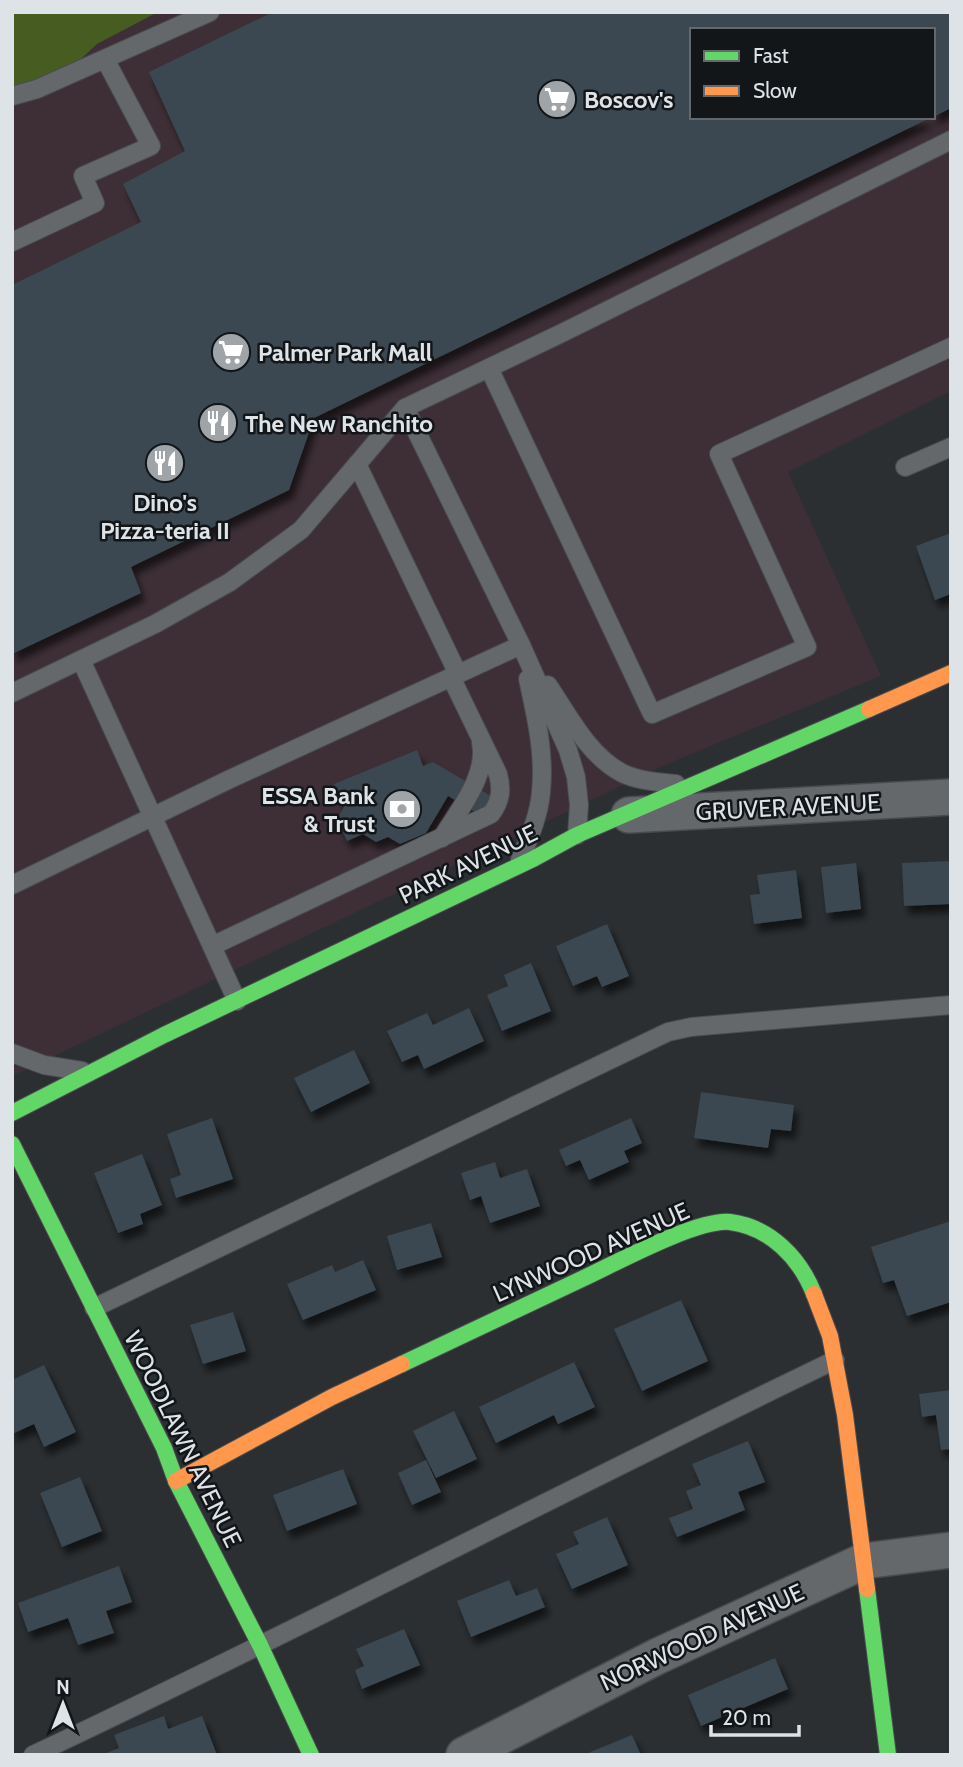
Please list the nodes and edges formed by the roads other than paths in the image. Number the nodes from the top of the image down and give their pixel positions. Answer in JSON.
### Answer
{"nodes":[{"id":1,"x":210,"y":12,"type":"edge"},
{"id":2,"x":105,"y":59,"type":"junction"},
{"id":3,"x":12,"y":96,"type":"edge"},
{"id":4,"x":951,"y":140,"type":"edge"},
{"id":5,"x":12,"y":242,"type":"edge"},
{"id":6,"x":951,"y":346,"type":"edge"},
{"id":7,"x":489,"y":368,"type":"junction"},
{"id":8,"x":405,"y":408,"type":"junction"},
{"id":9,"x":951,"y":447,"type":"edge"},
{"id":10,"x":357,"y":464,"type":"junction"},
{"id":11,"x":905,"y":467,"type":"dead end"},
{"id":12,"x":521,"y":645,"type":"junction"},
{"id":13,"x":81,"y":660,"type":"junction"},
{"id":14,"x":951,"y":673,"type":"edge"},
{"id":15,"x":455,"y":676,"type":"junction"},
{"id":16,"x":12,"y":693,"type":"edge"},
{"id":17,"x":478,"y":734,"type":"junction"},
{"id":18,"x":690,"y":785,"type":"junction"},
{"id":19,"x":951,"y":797,"type":"edge"},
{"id":20,"x":624,"y":815,"type":"junction"},
{"id":21,"x":153,"y":817,"type":"junction"},
{"id":22,"x":577,"y":835,"type":"junction"},
{"id":23,"x":442,"y":838,"type":"junction"},
{"id":24,"x":517,"y":866,"type":"junction"},
{"id":25,"x":12,"y":885,"type":"edge"},
{"id":26,"x":212,"y":946,"type":"junction"},
{"id":27,"x":237,"y":1000,"type":"junction"},
{"id":28,"x":951,"y":1005,"type":"edge"},
{"id":29,"x":12,"y":1054,"type":"edge"},
{"id":30,"x":93,"y":1072,"type":"junction"},
{"id":31,"x":12,"y":1113,"type":"edge"},
{"id":32,"x":12,"y":1144,"type":"edge"},
{"id":33,"x":94,"y":1308,"type":"junction"},
{"id":34,"x":835,"y":1360,"type":"junction"},
{"id":35,"x":176,"y":1481,"type":"junction"},
{"id":36,"x":951,"y":1550,"type":"edge"},
{"id":37,"x":864,"y":1562,"type":"junction"},
{"id":38,"x":260,"y":1645,"type":"junction"},
{"id":39,"x":33,"y":1755,"type":"edge"},
{"id":40,"x":312,"y":1755,"type":"edge"},
{"id":41,"x":464,"y":1755,"type":"edge"},
{"id":42,"x":888,"y":1755,"type":"edge"}],
"edges":[{"from":1,"to":2,"type":"lane"},
{"from":2,"to":3,"type":"lane"},
{"from":2,"to":5,"type":"lane"},
{"from":4,"to":7,"type":"lane"},
{"from":6,"to":7,"type":"lane"},
{"from":7,"to":8,"type":"lane"},
{"from":8,"to":10,"type":"lane"},
{"from":8,"to":12,"type":"lane"},
{"from":9,"to":11,"type":"lane"},
{"from":10,"to":13,"type":"lane"},
{"from":10,"to":15,"type":"lane"},
{"from":12,"to":15,"type":"lane"},
{"from":12,"to":18,"type":"lane"},
{"from":12,"to":22,"type":"lane"},
{"from":12,"to":24,"type":"lane"},
{"from":13,"to":16,"type":"lane"},
{"from":13,"to":21,"type":"lane"},
{"from":14,"to":18,"type":"street","name":"PARK AVENUE"},
{"from":15,"to":17,"type":"lane"},
{"from":15,"to":21,"type":"lane"},
{"from":17,"to":23,"type":"lane"},
{"from":17,"to":23,"type":"lane"},
{"from":18,"to":20,"type":"street","name":"PARK AVENUE"},
{"from":19,"to":20,"type":"street","name":"GRUVER AVENUE"},
{"from":20,"to":22,"type":"street","name":"PARK AVENUE"},
{"from":21,"to":25,"type":"lane"},
{"from":21,"to":26,"type":"lane"},
{"from":22,"to":24,"type":"street","name":"PARK AVENUE"},
{"from":23,"to":26,"type":"lane"},
{"from":24,"to":27,"type":"street","name":"PARK AVENUE"},
{"from":26,"to":27,"type":"lane"},
{"from":27,"to":30,"type":"street","name":"PARK AVENUE"},
{"from":28,"to":33,"type":"lane"},
{"from":29,"to":30,"type":"lane"},
{"from":30,"to":31,"type":"street","name":"PARK AVENUE"},
{"from":32,"to":33,"type":"street","name":"WOODLAWN AVENUE"},
{"from":33,"to":35,"type":"street","name":"WOODLAWN AVENUE"},
{"from":34,"to":35,"type":"street","name":"LYNWOOD AVENUE"},
{"from":34,"to":37,"type":"street","name":"LYNWOOD AVENUE"},
{"from":34,"to":38,"type":"lane"},
{"from":35,"to":38,"type":"street","name":"WOODLAWN AVENUE"},
{"from":36,"to":37,"type":"street","name":"NORWOOD AVENUE"},
{"from":37,"to":41,"type":"street","name":"NORWOOD AVENUE"},
{"from":37,"to":42,"type":"street","name":"LYNWOOD AVENUE"},
{"from":38,"to":39,"type":"lane"},
{"from":38,"to":40,"type":"street","name":"WOODLAWN AVENUE"}]}
